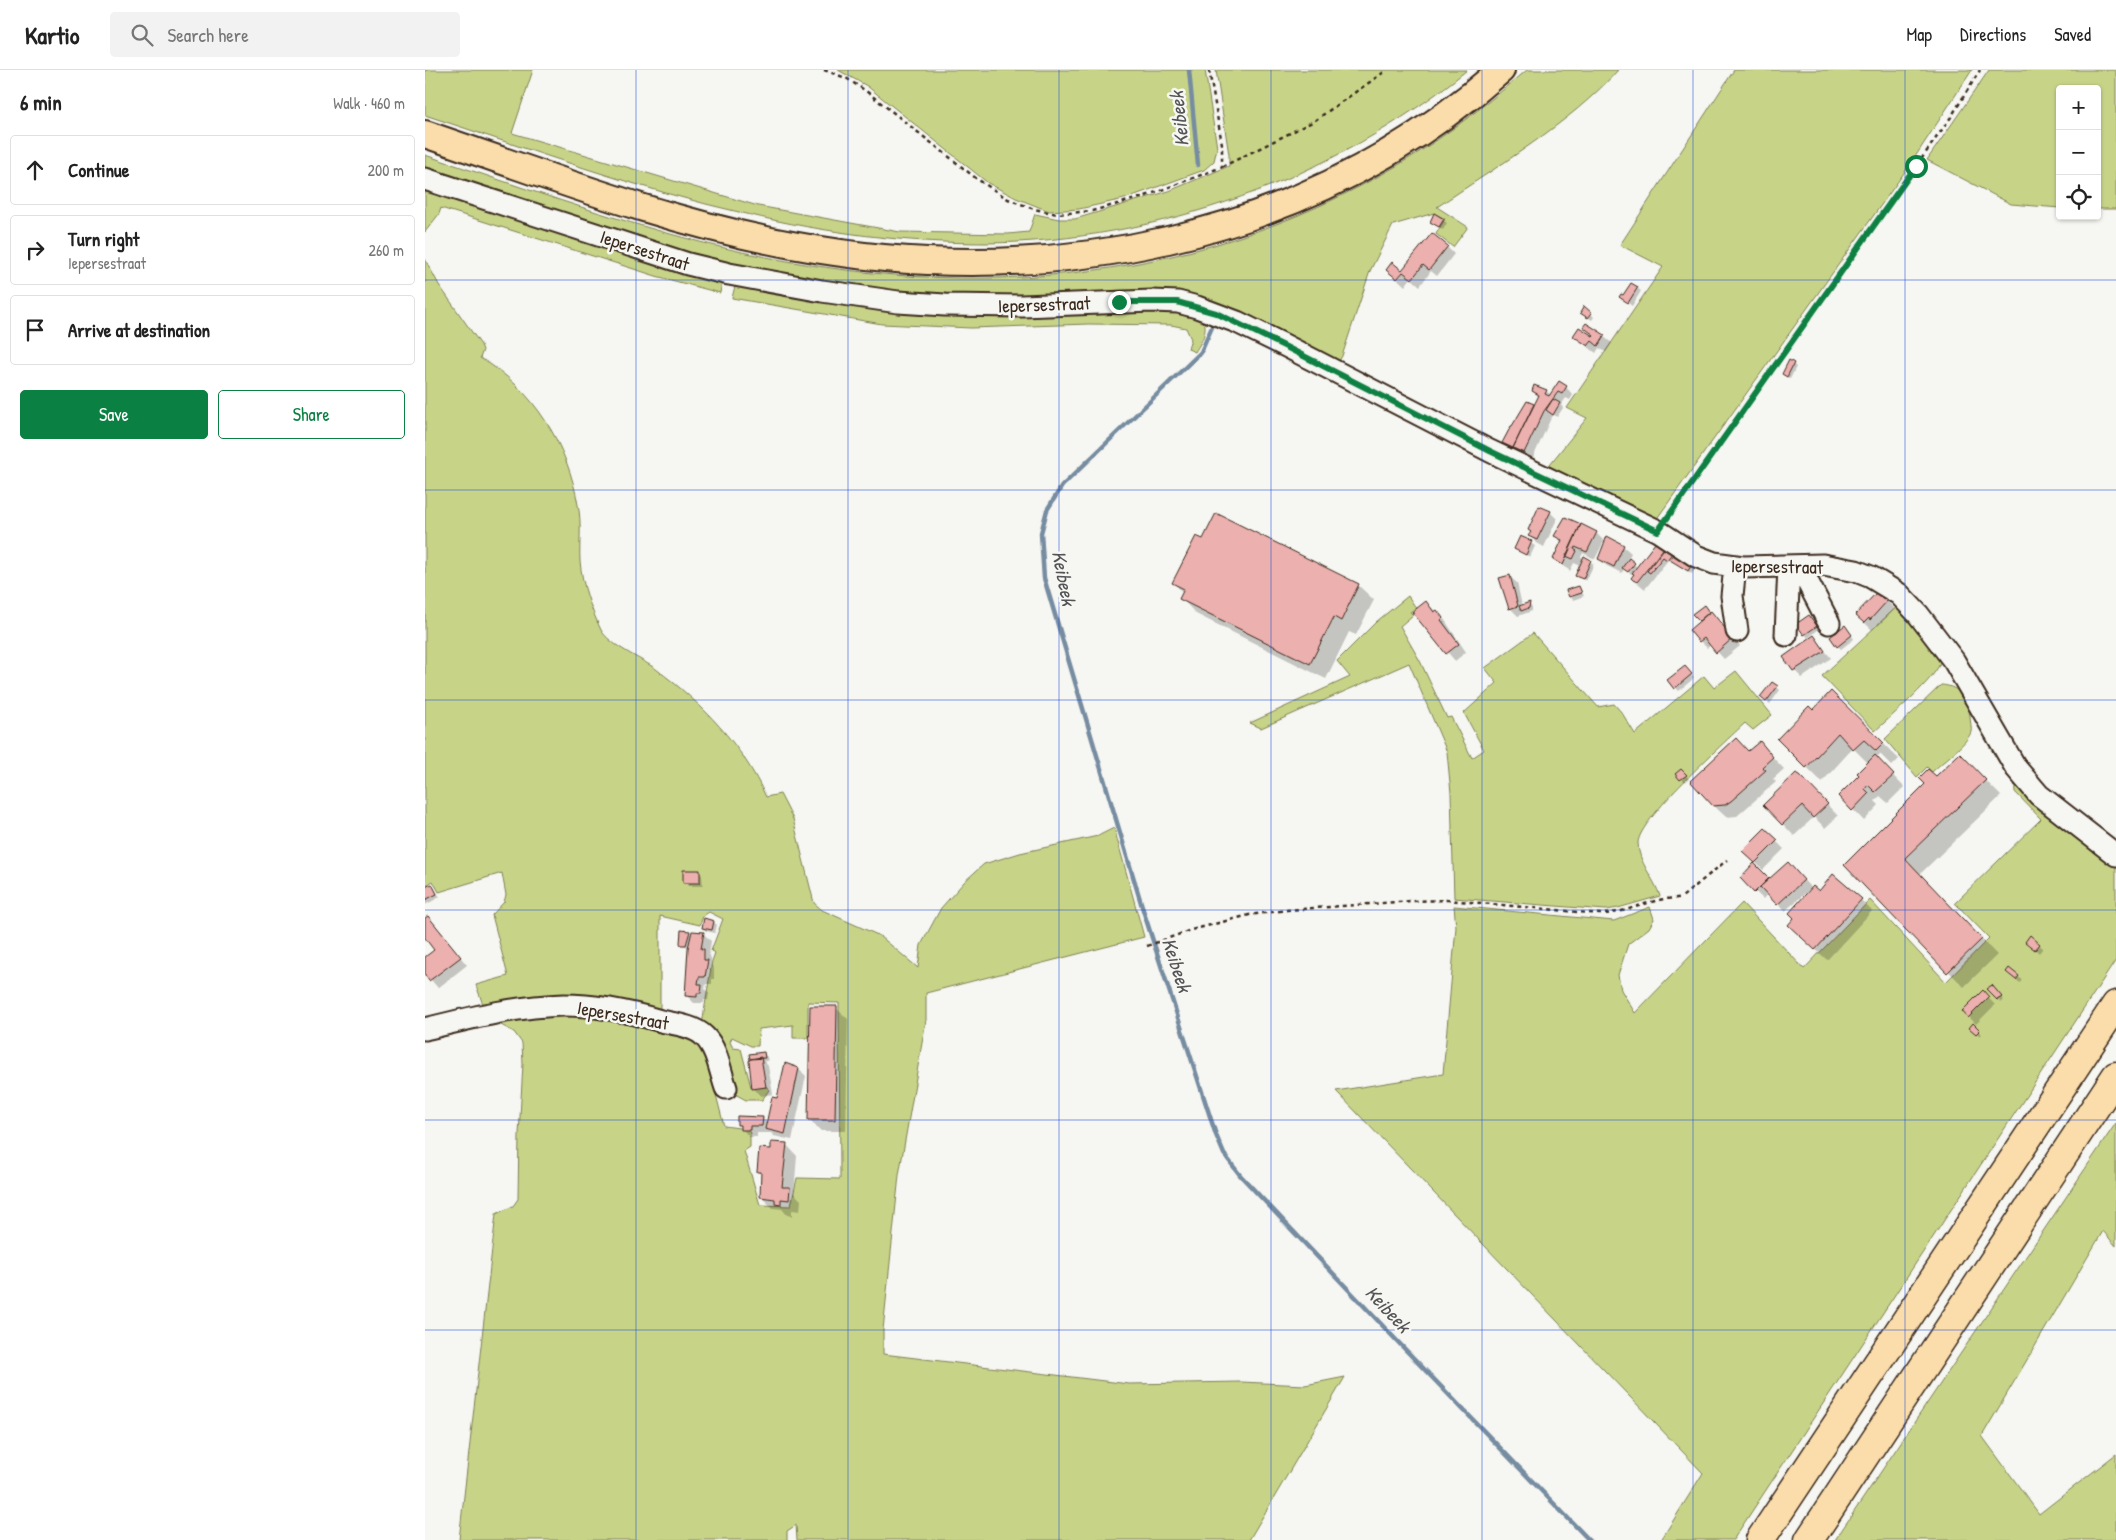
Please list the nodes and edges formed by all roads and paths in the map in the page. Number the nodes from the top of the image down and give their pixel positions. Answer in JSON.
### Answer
{"nodes":[{"id":1,"x":824,"y":70,"type":"edge"},
{"id":2,"x":1209,"y":70,"type":"edge"},
{"id":3,"x":1387,"y":70,"type":"edge"},
{"id":4,"x":1501,"y":70,"type":"edge"},
{"id":5,"x":1980,"y":70,"type":"edge"},
{"id":6,"x":425,"y":134,"type":"edge"},
{"id":7,"x":1222,"y":167,"type":"junction"},
{"id":8,"x":425,"y":179,"type":"edge"},
{"id":9,"x":1658,"y":531,"type":"junction"},
{"id":10,"x":1735,"y":566,"type":"junction"},
{"id":11,"x":1796,"y":566,"type":"junction"},
{"id":12,"x":1829,"y":623,"type":"dead end"},
{"id":13,"x":1737,"y":631,"type":"dead end"},
{"id":14,"x":1786,"y":635,"type":"dead end"},
{"id":15,"x":2116,"y":854,"type":"edge"},
{"id":16,"x":1727,"y":860,"type":"dead end"},
{"id":17,"x":1147,"y":946,"type":"dead end"},
{"id":18,"x":2116,"y":1005,"type":"edge"},
{"id":19,"x":425,"y":1029,"type":"edge"},
{"id":20,"x":2116,"y":1076,"type":"edge"},
{"id":21,"x":726,"y":1088,"type":"dead end"},
{"id":22,"x":1760,"y":1540,"type":"edge"},
{"id":23,"x":1809,"y":1540,"type":"edge"}],
"edges":[{"from":1,"to":7,"type":"path"},
{"from":2,"to":7,"type":"path"},
{"from":3,"to":7,"type":"path"},
{"from":4,"to":6,"type":"main road"},
{"from":5,"to":9,"type":"path"},
{"from":8,"to":9,"type":"street","name":"Iepersestraat"},
{"from":9,"to":10,"type":"street","name":"Iepersestraat"},
{"from":10,"to":11,"type":"street","name":"Iepersestraat"},
{"from":10,"to":13,"type":"street"},
{"from":11,"to":12,"type":"street"},
{"from":11,"to":14,"type":"street"},
{"from":11,"to":15,"type":"street","name":"Iepersestraat"},
{"from":16,"to":17,"type":"path"},
{"from":18,"to":22,"type":"highway"},
{"from":19,"to":21,"type":"street","name":"Iepersestraat"},
{"from":20,"to":23,"type":"highway"}]}
